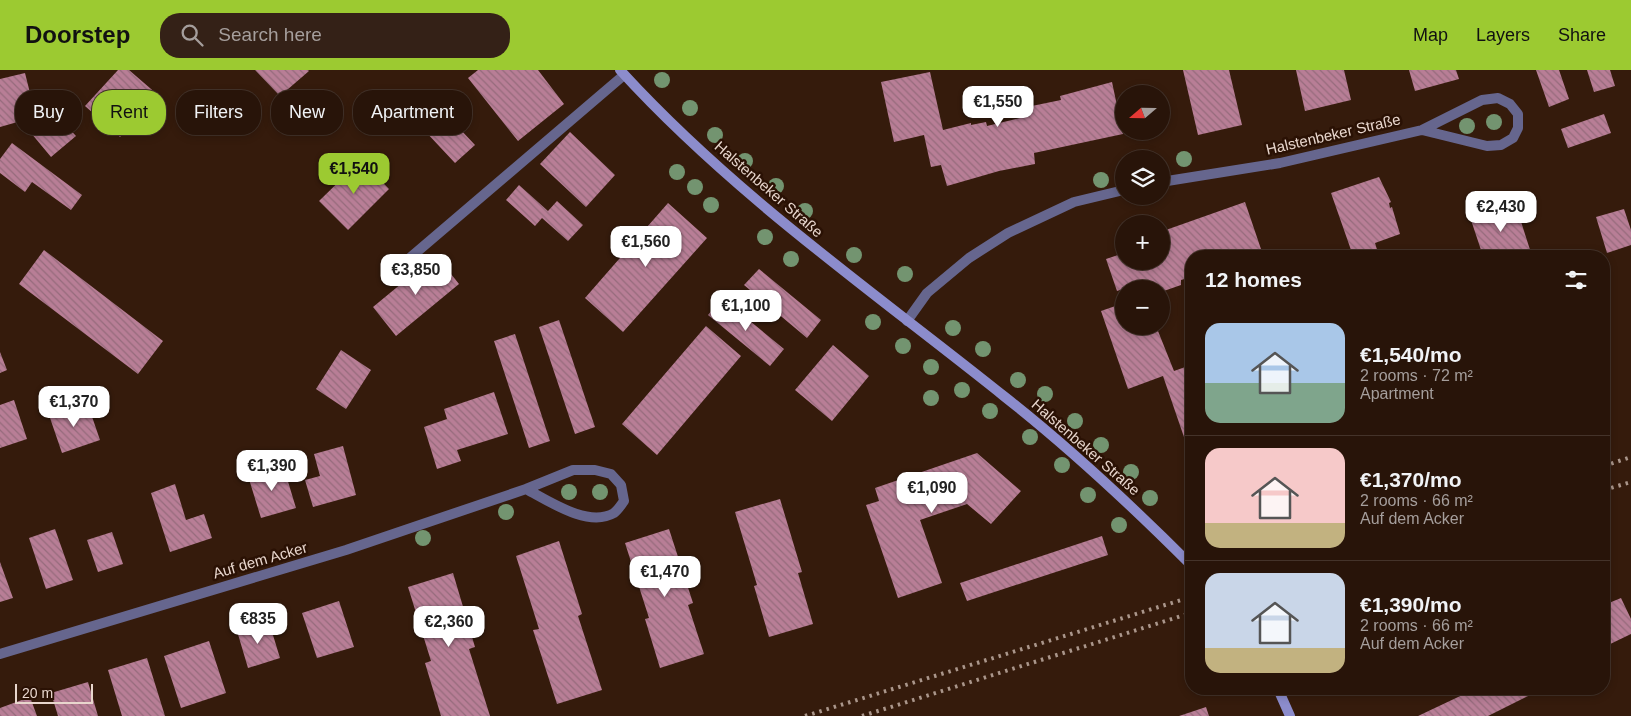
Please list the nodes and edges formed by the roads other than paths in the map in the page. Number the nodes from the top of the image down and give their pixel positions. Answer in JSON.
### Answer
{"nodes":[{"id":1,"x":622,"y":72,"type":"edge"},
{"id":2,"x":1422,"y":130,"type":"junction"},
{"id":3,"x":1170,"y":181,"type":"edge"},
{"id":4,"x":1115,"y":192,"type":"edge"},
{"id":5,"x":398,"y":268,"type":"dead end"},
{"id":6,"x":907,"y":321,"type":"junction"},
{"id":7,"x":526,"y":489,"type":"junction"},
{"id":8,"x":1185,"y":559,"type":"edge"},
{"id":9,"x":0,"y":654,"type":"edge"},
{"id":10,"x":1281,"y":695,"type":"edge"},
{"id":11,"x":1290,"y":716,"type":"edge"}],
"edges":[{"from":1,"to":5,"type":"street"},
{"from":1,"to":6,"type":"street","name":"Halstenbeker Straße"},
{"from":2,"to":2,"type":"street","name":"Halstenbeker Straße"},
{"from":2,"to":3,"type":"street","name":"Halstenbeker Straße"},
{"from":4,"to":6,"type":"street"},
{"from":6,"to":8,"type":"street","name":"Halstenbeker Straße"},
{"from":7,"to":7,"type":"street","name":"Auf dem Acker"},
{"from":7,"to":9,"type":"street","name":"Auf dem Acker"},
{"from":10,"to":11,"type":"street"}]}
